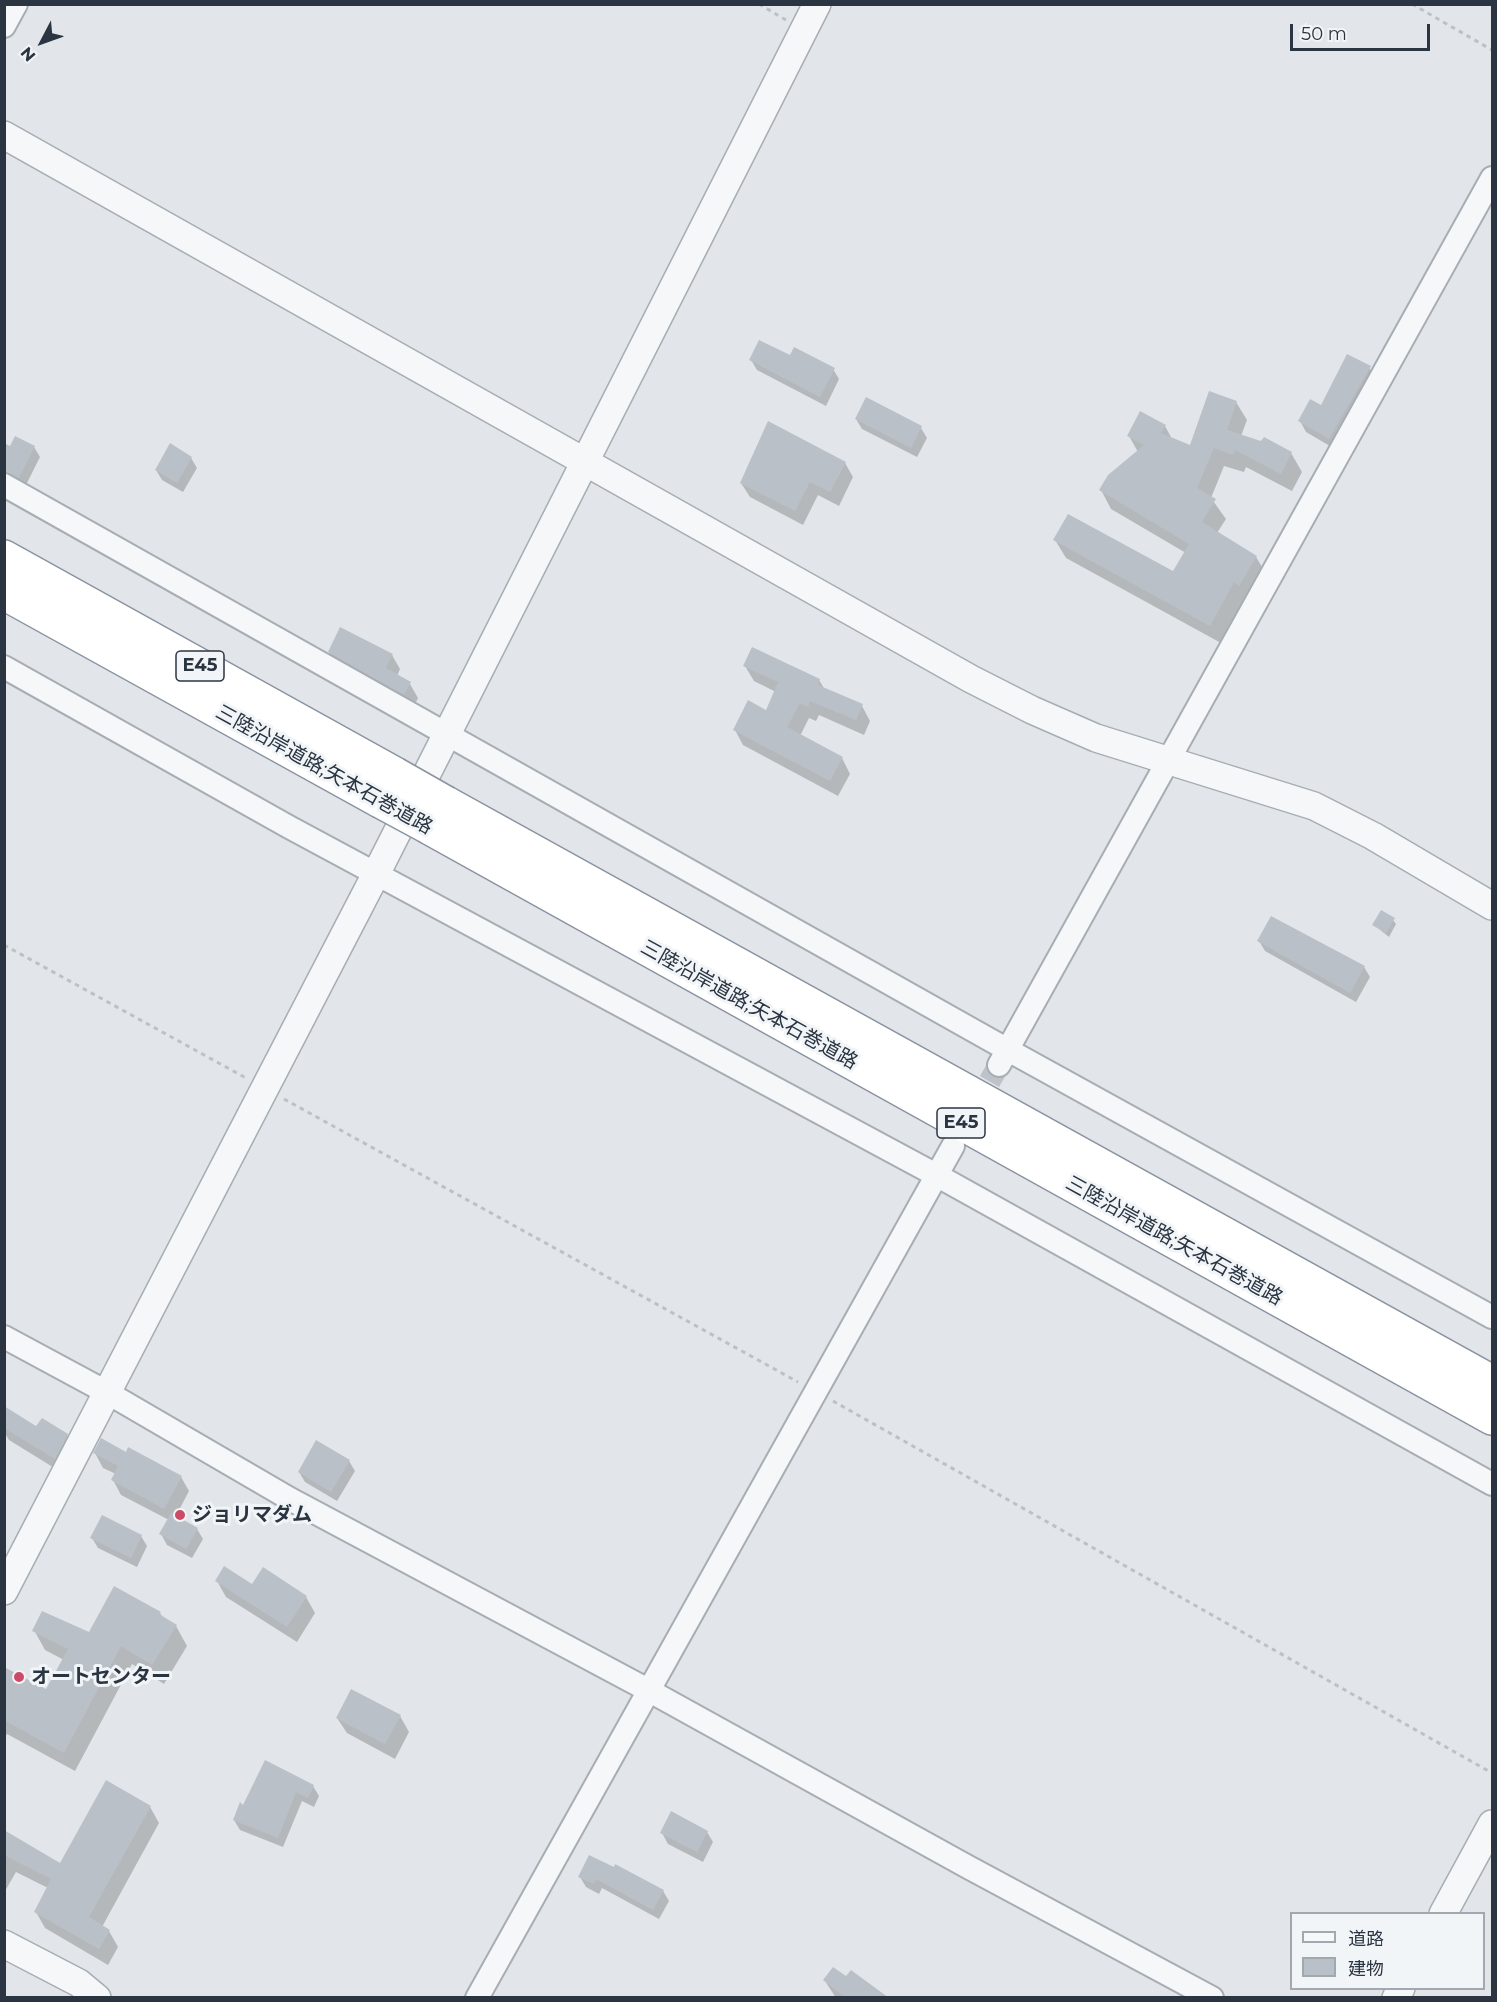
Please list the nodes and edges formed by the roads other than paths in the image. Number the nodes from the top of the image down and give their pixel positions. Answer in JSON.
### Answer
{"nodes":[{"id":1,"x":16,"y":4,"type":"edge"},
{"id":2,"x":817,"y":4,"type":"edge"},
{"id":3,"x":4,"y":26,"type":"edge"},
{"id":4,"x":4,"y":135,"type":"edge"},
{"id":5,"x":1492,"y":178,"type":"edge"},
{"id":6,"x":586,"y":461,"type":"junction"},
{"id":7,"x":4,"y":485,"type":"edge"},
{"id":8,"x":4,"y":557,"type":"edge"},
{"id":9,"x":4,"y":593,"type":"edge"},
{"id":10,"x":4,"y":667,"type":"edge"},
{"id":11,"x":447,"y":735,"type":"junction"},
{"id":12,"x":1169,"y":760,"type":"junction"},
{"id":13,"x":388,"y":788,"type":"junction"},
{"id":14,"x":438,"y":816,"type":"junction"},
{"id":15,"x":377,"y":873,"type":"junction"},
{"id":16,"x":1492,"y":906,"type":"edge"},
{"id":17,"x":1003,"y":1057,"type":"junction"},
{"id":18,"x":953,"y":1146,"type":"dead end"},
{"id":19,"x":938,"y":1176,"type":"junction"},
{"id":20,"x":1492,"y":1317,"type":"edge"},
{"id":21,"x":4,"y":1337,"type":"edge"},
{"id":22,"x":1492,"y":1382,"type":"edge"},
{"id":23,"x":108,"y":1394,"type":"junction"},
{"id":24,"x":1492,"y":1418,"type":"edge"},
{"id":25,"x":1492,"y":1484,"type":"edge"},
{"id":26,"x":4,"y":1591,"type":"edge"},
{"id":27,"x":648,"y":1690,"type":"junction"},
{"id":28,"x":1492,"y":1824,"type":"edge"},
{"id":29,"x":1444,"y":1912,"type":"edge"},
{"id":30,"x":4,"y":1944,"type":"edge"},
{"id":31,"x":97,"y":1998,"type":"edge"},
{"id":32,"x":477,"y":1998,"type":"edge"},
{"id":33,"x":1212,"y":1998,"type":"edge"}],
"edges":[{"from":1,"to":3,"type":"street"},
{"from":2,"to":6,"type":"street"},
{"from":4,"to":6,"type":"street"},
{"from":5,"to":12,"type":"street"},
{"from":6,"to":11,"type":"street"},
{"from":6,"to":12,"type":"street"},
{"from":7,"to":11,"type":"street"},
{"from":8,"to":13,"type":"highway","name":"三陸沿岸道路;矢本石巻道路","number":"E45"},
{"from":9,"to":13,"type":"highway","name":"三陸沿岸道路;矢本石巻道路","number":"E45"},
{"from":10,"to":15,"type":"street"},
{"from":11,"to":15,"type":"street"},
{"from":11,"to":17,"type":"street"},
{"from":12,"to":16,"type":"street"},
{"from":12,"to":17,"type":"street"},
{"from":13,"to":14,"type":"highway","name":"三陸沿岸道路;矢本石巻道路","number":"E45","bridge":true},
{"from":14,"to":22,"type":"highway","name":"三陸沿岸道路;矢本石巻道路","number":"E45"},
{"from":14,"to":24,"type":"highway","name":"三陸沿岸道路;矢本石巻道路","number":"E45"},
{"from":15,"to":19,"type":"street"},
{"from":15,"to":23,"type":"street"},
{"from":17,"to":20,"type":"street"},
{"from":18,"to":19,"type":"street"},
{"from":19,"to":25,"type":"street"},
{"from":19,"to":27,"type":"street"},
{"from":21,"to":23,"type":"street"},
{"from":23,"to":26,"type":"street"},
{"from":23,"to":27,"type":"street"},
{"from":27,"to":32,"type":"street"},
{"from":27,"to":33,"type":"street"},
{"from":28,"to":29,"type":"street"},
{"from":30,"to":31,"type":"street"}]}
